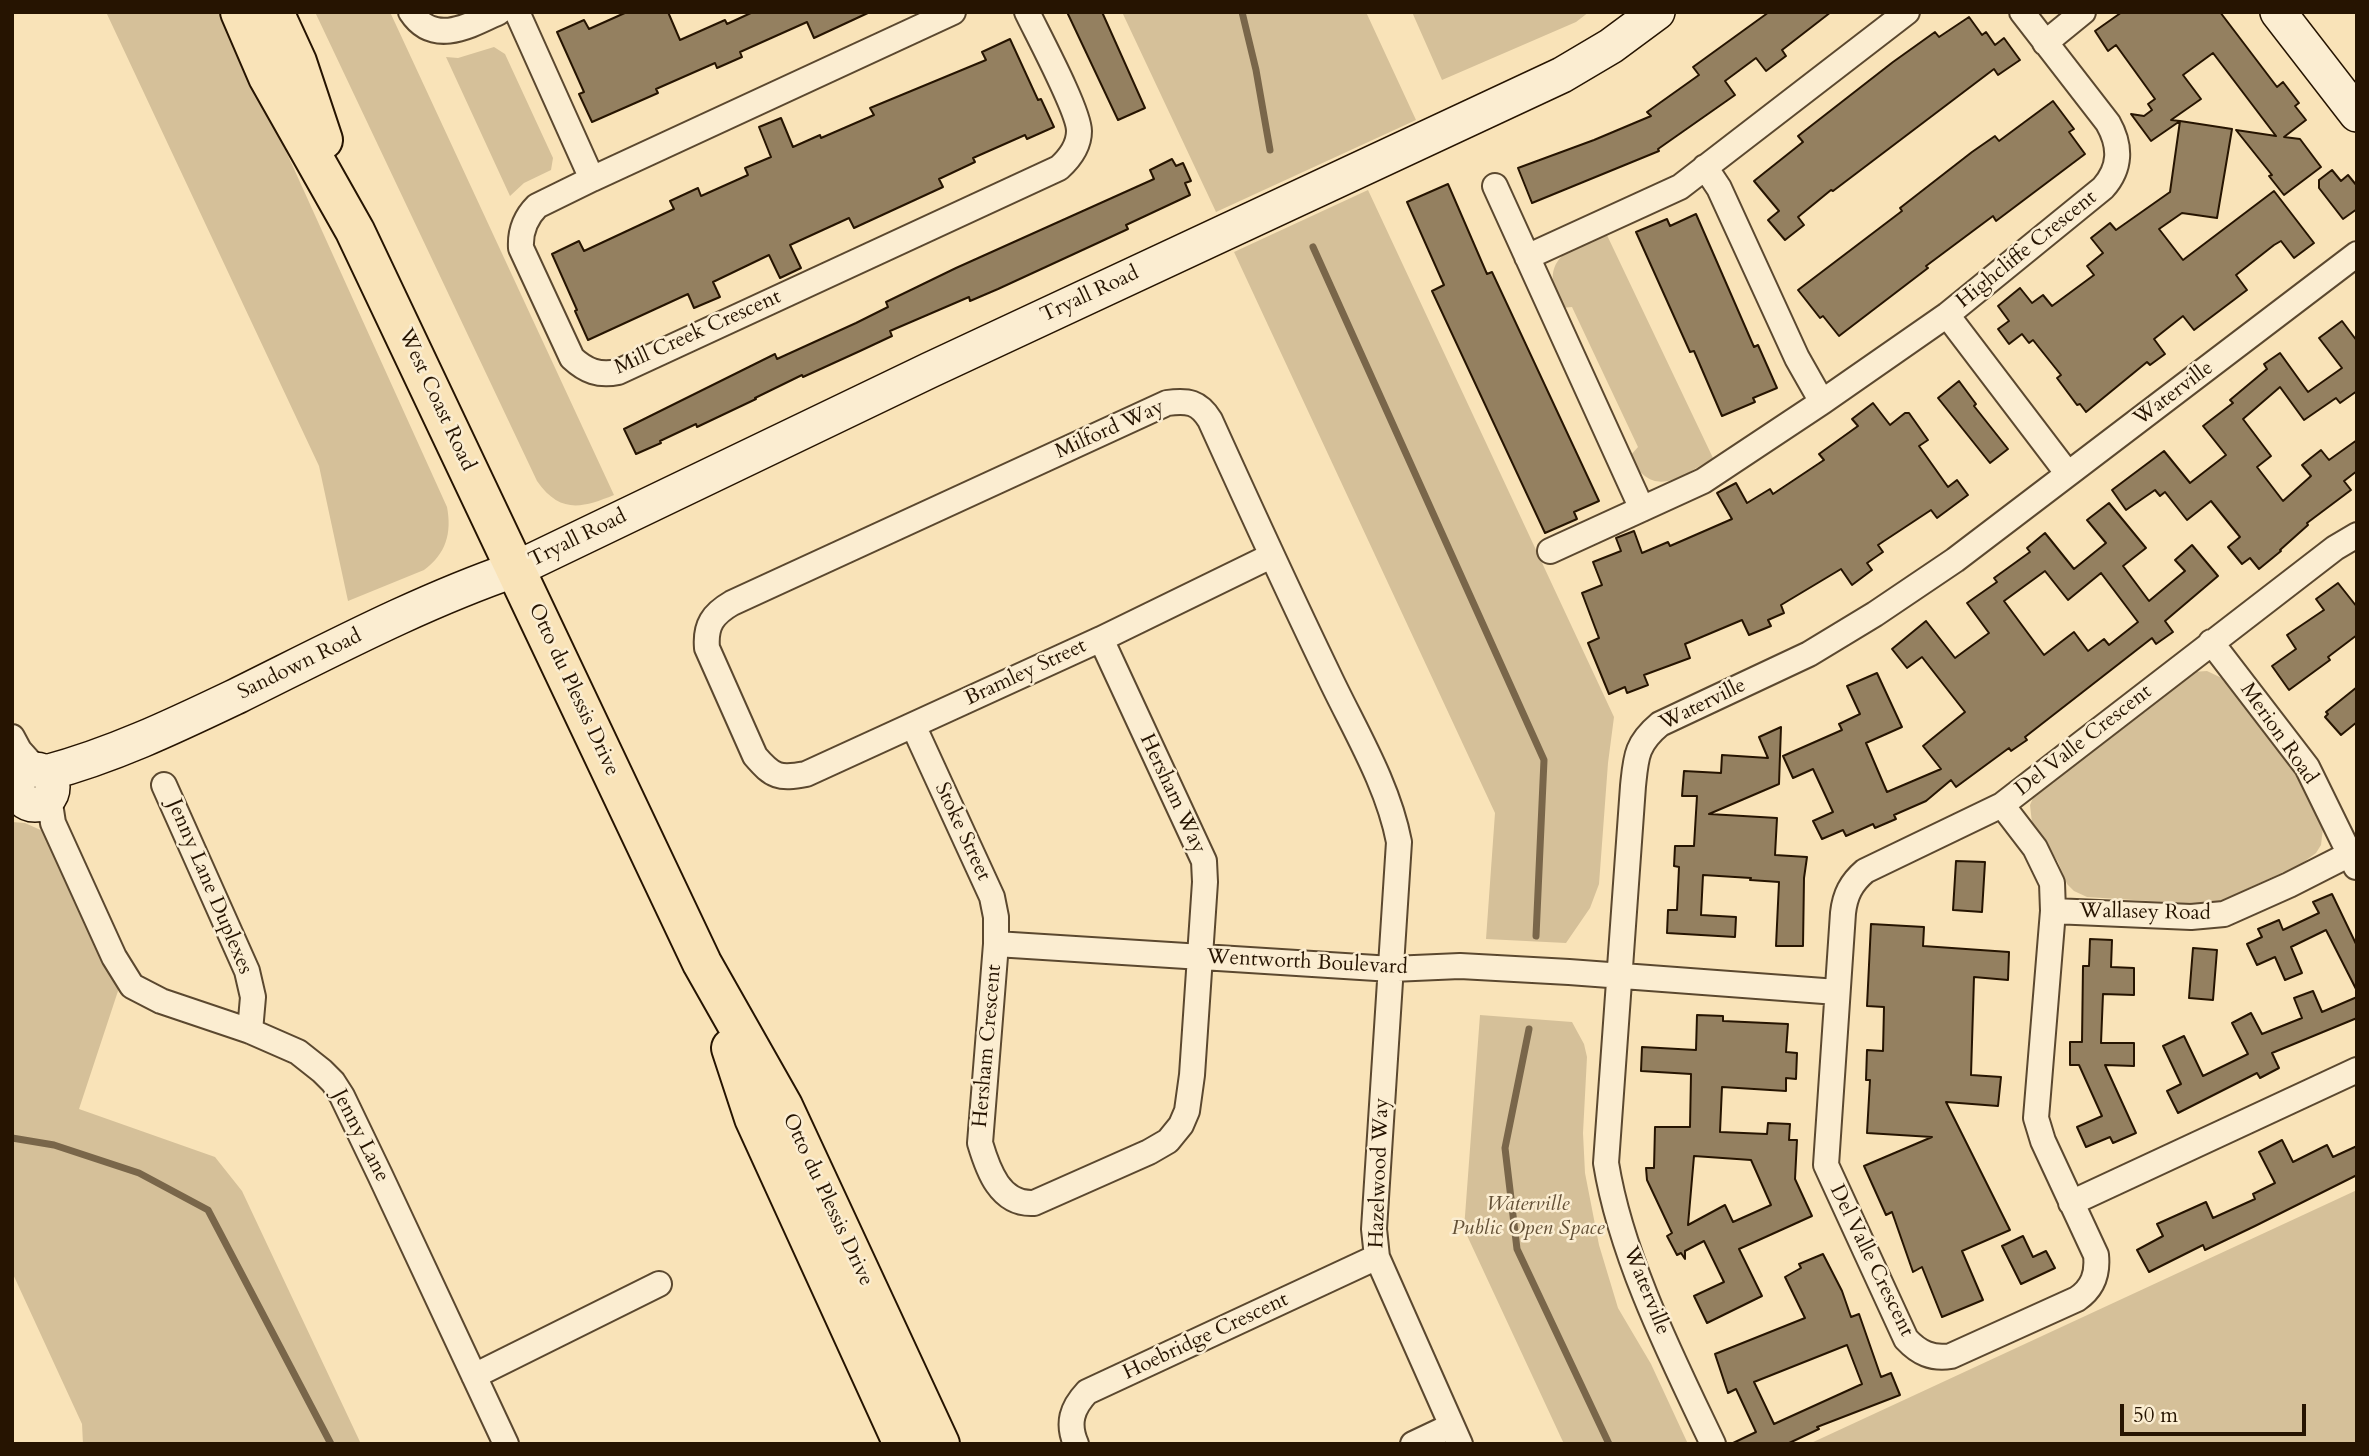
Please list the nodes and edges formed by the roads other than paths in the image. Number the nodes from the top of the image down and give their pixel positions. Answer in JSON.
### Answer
{"nodes":[{"id":1,"x":240,"y":12,"type":"edge"},
{"id":2,"x":274,"y":12,"type":"edge"},
{"id":3,"x":411,"y":12,"type":"edge"},
{"id":4,"x":499,"y":12,"type":"edge"},
{"id":5,"x":517,"y":12,"type":"edge"},
{"id":6,"x":953,"y":12,"type":"edge"},
{"id":7,"x":1027,"y":12,"type":"edge"},
{"id":8,"x":1657,"y":12,"type":"edge"},
{"id":9,"x":1907,"y":12,"type":"edge"},
{"id":10,"x":2022,"y":12,"type":"edge"},
{"id":11,"x":2083,"y":12,"type":"edge"},
{"id":12,"x":2278,"y":12,"type":"edge"},
{"id":13,"x":2045,"y":43,"type":"junction"},
{"id":14,"x":2357,"y":114,"type":"edge"},
{"id":15,"x":1705,"y":167,"type":"junction"},
{"id":16,"x":592,"y":179,"type":"junction"},
{"id":17,"x":1495,"y":186,"type":"dead end"},
{"id":18,"x":355,"y":231,"type":"junction"},
{"id":19,"x":2357,"y":254,"type":"edge"},
{"id":20,"x":1527,"y":257,"type":"junction"},
{"id":21,"x":1947,"y":315,"type":"junction"},
{"id":22,"x":1822,"y":402,"type":"junction"},
{"id":23,"x":2068,"y":474,"type":"junction"},
{"id":24,"x":1642,"y":509,"type":"junction"},
{"id":25,"x":2357,"y":536,"type":"edge"},
{"id":26,"x":1550,"y":551,"type":"dead end"},
{"id":27,"x":1271,"y":556,"type":"junction"},
{"id":28,"x":516,"y":569,"type":"junction"},
{"id":29,"x":1101,"y":639,"type":"junction"},
{"id":30,"x":2211,"y":642,"type":"junction"},
{"id":31,"x":913,"y":725,"type":"junction"},
{"id":32,"x":776,"y":776,"type":"joint"},
{"id":33,"x":30,"y":784,"type":"edge"},
{"id":34,"x":164,"y":785,"type":"dead end"},
{"id":35,"x":2002,"y":805,"type":"junction"},
{"id":36,"x":2353,"y":861,"type":"edge"},
{"id":37,"x":2053,"y":911,"type":"junction"},
{"id":38,"x":996,"y":943,"type":"junction"},
{"id":39,"x":1200,"y":958,"type":"junction"},
{"id":40,"x":702,"y":963,"type":"junction"},
{"id":41,"x":1392,"y":969,"type":"junction"},
{"id":42,"x":1618,"y":975,"type":"junction"},
{"id":43,"x":1837,"y":992,"type":"junction"},
{"id":44,"x":250,"y":1031,"type":"junction"},
{"id":45,"x":2357,"y":1070,"type":"edge"},
{"id":46,"x":2071,"y":1203,"type":"junction"},
{"id":47,"x":1377,"y":1257,"type":"junction"},
{"id":48,"x":659,"y":1284,"type":"dead end"},
{"id":49,"x":474,"y":1376,"type":"junction"},
{"id":50,"x":1456,"y":1435,"type":"edge"},
{"id":51,"x":506,"y":1444,"type":"edge"},
{"id":52,"x":903,"y":1444,"type":"edge"},
{"id":53,"x":940,"y":1444,"type":"edge"},
{"id":54,"x":1076,"y":1444,"type":"edge"},
{"id":55,"x":1413,"y":1444,"type":"edge"},
{"id":56,"x":1713,"y":1444,"type":"edge"}],
"edges":[{"from":1,"to":18,"type":"main road","name":"West Coast Road"},
{"from":2,"to":18,"type":"main road","name":"West Coast Road"},
{"from":3,"to":4,"type":"street"},
{"from":5,"to":16,"type":"street"},
{"from":6,"to":16,"type":"street","name":"Mill Creek Crescent"},
{"from":7,"to":16,"type":"street","name":"Mill Creek Crescent"},
{"from":8,"to":28,"type":"street","name":"Tryall Road"},
{"from":9,"to":15,"type":"street"},
{"from":10,"to":13,"type":"street","name":"Highcliffe Crescent"},
{"from":11,"to":13,"type":"street"},
{"from":12,"to":14,"type":"street"},
{"from":13,"to":21,"type":"street","name":"Highcliffe Crescent"},
{"from":15,"to":20,"type":"street"},
{"from":15,"to":22,"type":"street"},
{"from":17,"to":20,"type":"street"},
{"from":18,"to":28,"type":"main road","name":"West Coast Road"},
{"from":19,"to":23,"type":"street","name":"Waterville"},
{"from":20,"to":24,"type":"street"},
{"from":21,"to":22,"type":"street","name":"Highcliffe Crescent"},
{"from":21,"to":23,"type":"street","name":"Highcliffe Crescent"},
{"from":22,"to":24,"type":"street","name":"Highcliffe Crescent"},
{"from":23,"to":42,"type":"street","name":"Waterville"},
{"from":24,"to":26,"type":"street","name":"Highcliffe Crescent"},
{"from":25,"to":30,"type":"street","name":"Del Valle Crescent"},
{"from":27,"to":29,"type":"street","name":"Bramley Street"},
{"from":27,"to":32,"type":"street","name":"Milford Way"},
{"from":27,"to":41,"type":"street","name":"Milford Way"},
{"from":28,"to":33,"type":"street","name":"Sandown Road"},
{"from":28,"to":40,"type":"main road","name":"Otto du Plessis Drive"},
{"from":29,"to":31,"type":"street","name":"Bramley Street"},
{"from":29,"to":39,"type":"street","name":"Hersham Way"},
{"from":30,"to":35,"type":"street","name":"Del Valle Crescent"},
{"from":30,"to":36,"type":"street","name":"Merion Road"},
{"from":31,"to":32,"type":"street","name":"Bramley Street"},
{"from":31,"to":38,"type":"street","name":"Stoke Street"},
{"from":33,"to":44,"type":"street","name":"Jenny Lane"},
{"from":34,"to":44,"type":"street","name":"Jenny Lane Duplexes"},
{"from":35,"to":37,"type":"street","name":"Wallasey Road"},
{"from":35,"to":43,"type":"street","name":"Del Valle Crescent"},
{"from":36,"to":37,"type":"street","name":"Wallasey Road"},
{"from":37,"to":46,"type":"street","name":"Wallasey Road"},
{"from":38,"to":39,"type":"street","name":"Wentworth Boulevard"},
{"from":38,"to":39,"type":"street","name":"Hersham Crescent"},
{"from":39,"to":41,"type":"street","name":"Wentworth Boulevard"},
{"from":40,"to":52,"type":"main road","name":"Otto du Plessis Drive"},
{"from":40,"to":53,"type":"main road","name":"Otto du Plessis Drive"},
{"from":41,"to":42,"type":"street","name":"Wentworth Boulevard"},
{"from":41,"to":47,"type":"street","name":"Hazelwood Way"},
{"from":42,"to":43,"type":"street"},
{"from":42,"to":56,"type":"street","name":"Waterville"},
{"from":43,"to":46,"type":"street","name":"Del Valle Crescent"},
{"from":44,"to":49,"type":"street","name":"Jenny Lane"},
{"from":45,"to":46,"type":"street"},
{"from":47,"to":50,"type":"street","name":"Hazelwood Way"},
{"from":47,"to":54,"type":"street","name":"Hoebridge Crescent"},
{"from":48,"to":49,"type":"street"},
{"from":49,"to":51,"type":"street","name":"Jenny Lane"},
{"from":50,"to":55,"type":"street"}]}
